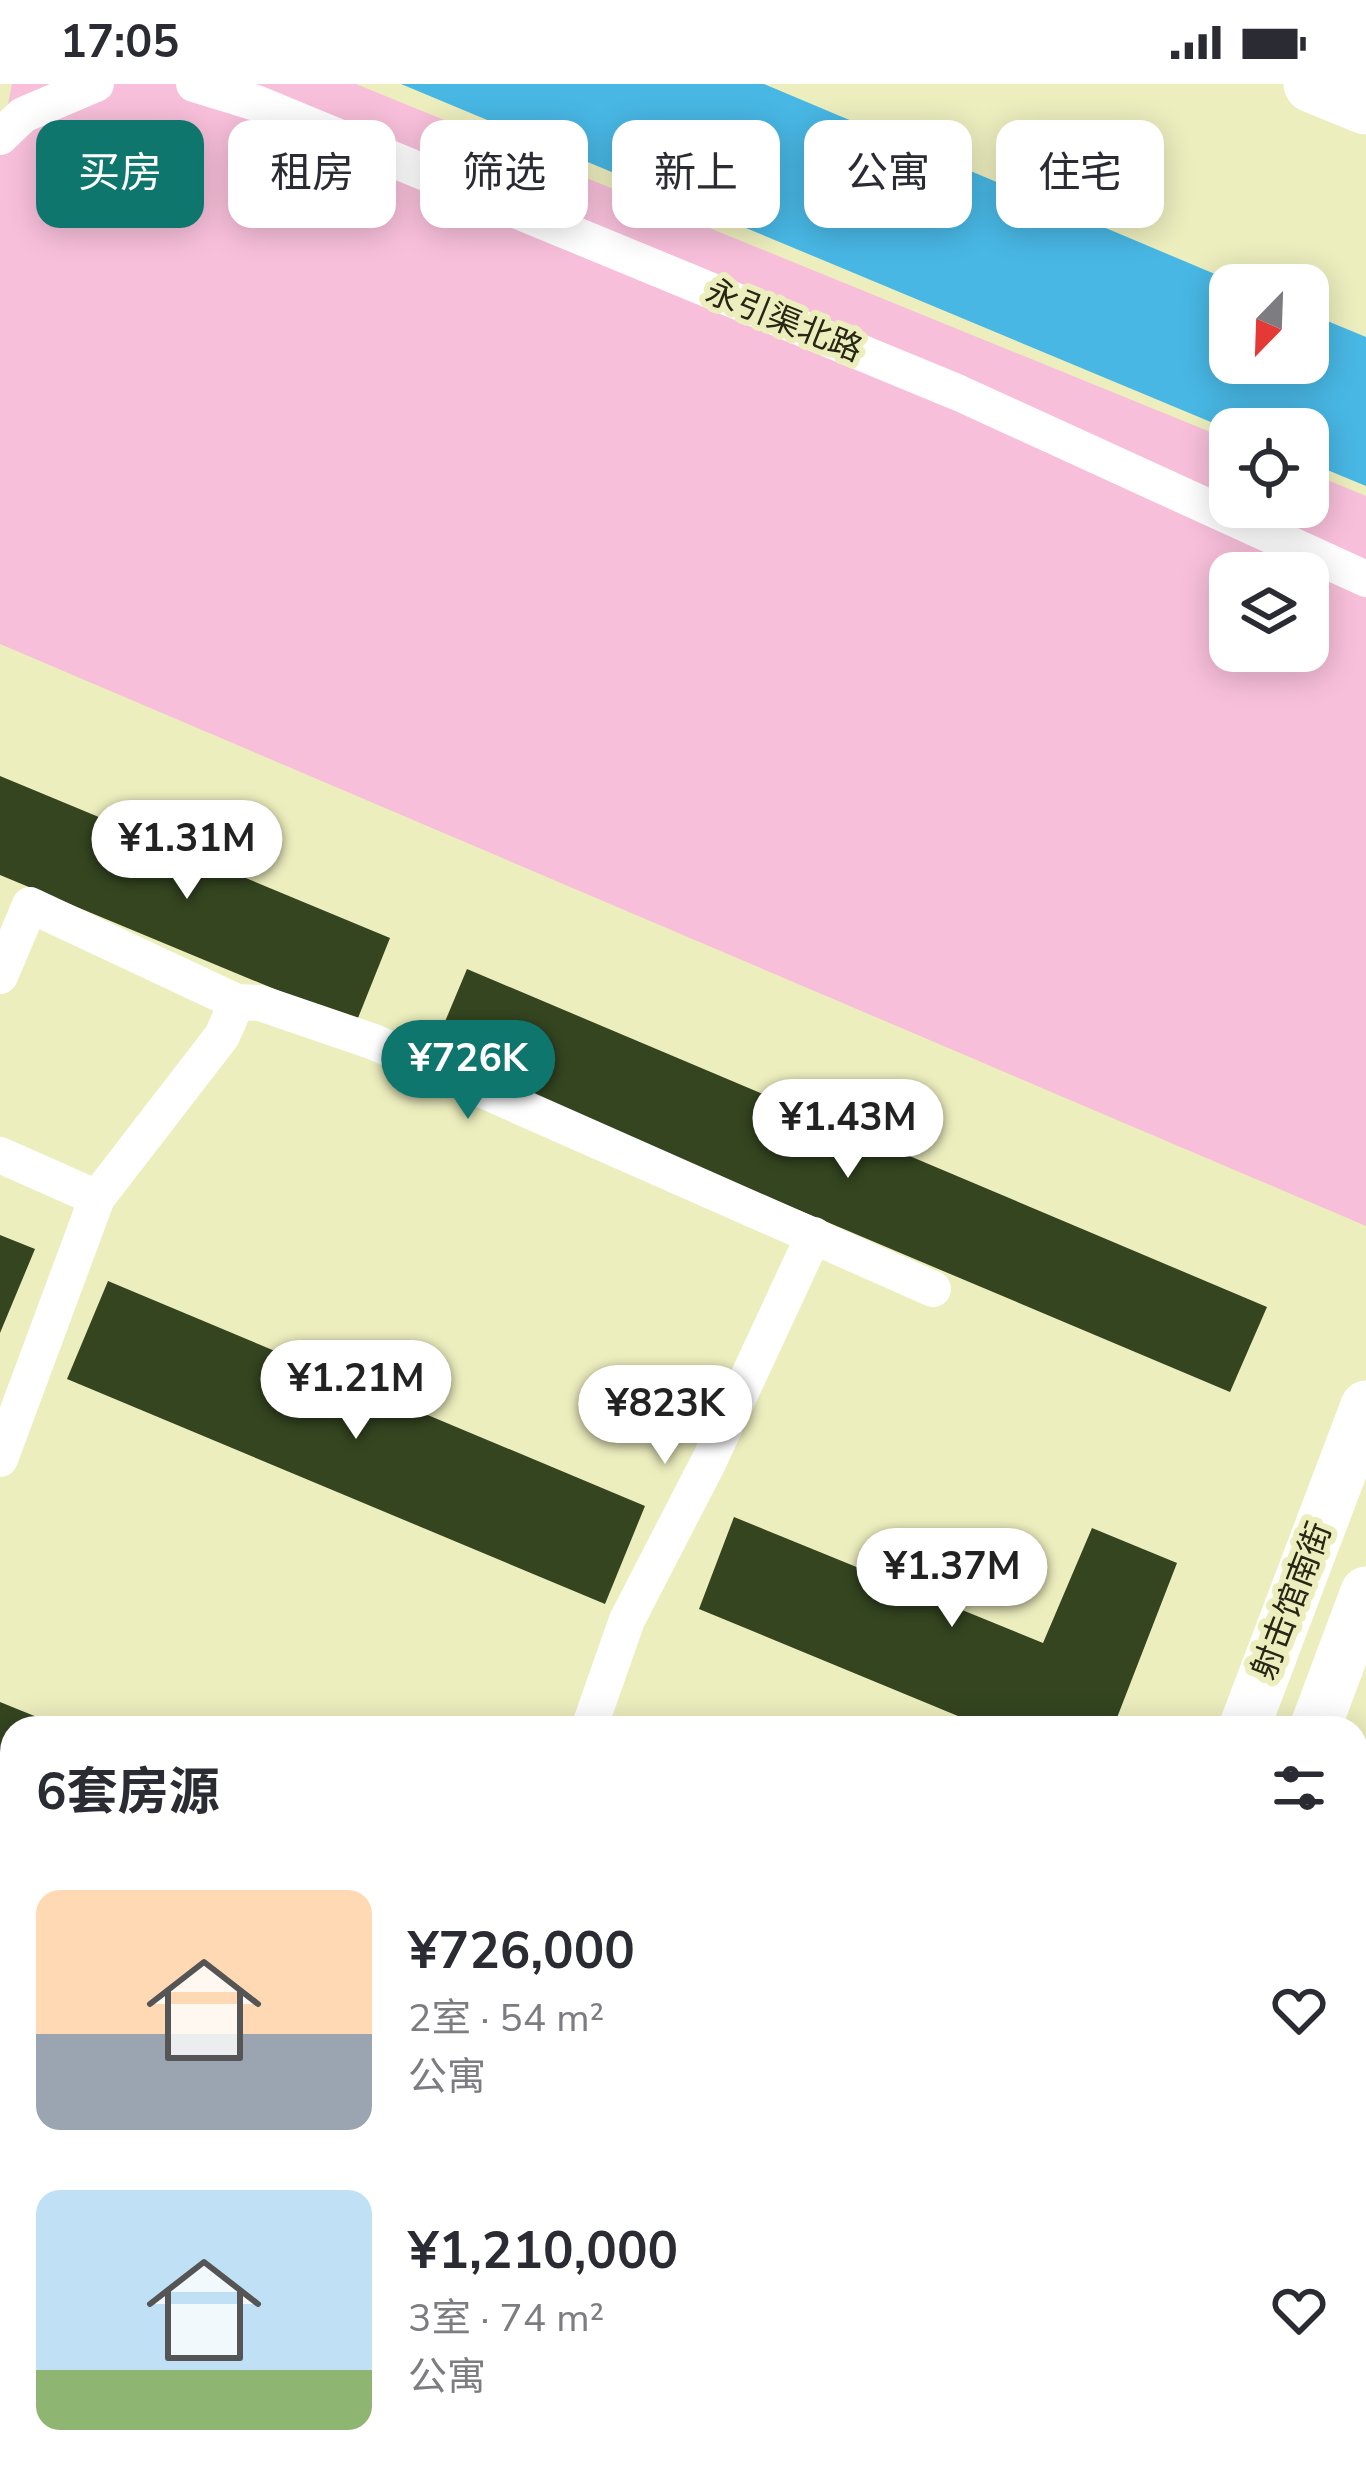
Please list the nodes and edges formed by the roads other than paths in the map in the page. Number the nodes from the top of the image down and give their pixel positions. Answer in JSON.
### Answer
{"nodes":[{"id":1,"x":96,"y":84,"type":"edge"},
{"id":2,"x":194,"y":84,"type":"edge"},
{"id":3,"x":1312,"y":84,"type":"edge"},
{"id":4,"x":1366,"y":106,"type":"edge"},
{"id":5,"x":0,"y":137,"type":"edge"},
{"id":6,"x":1366,"y":579,"type":"edge"},
{"id":7,"x":0,"y":976,"type":"edge"},
{"id":8,"x":236,"y":1002,"type":"junction"},
{"id":9,"x":0,"y":1155,"type":"edge"},
{"id":10,"x":98,"y":1198,"type":"junction"},
{"id":11,"x":814,"y":1235,"type":"junction"},
{"id":12,"x":933,"y":1289,"type":"dead end"},
{"id":13,"x":1366,"y":1406,"type":"edge"},
{"id":14,"x":0,"y":1459,"type":"edge"},
{"id":15,"x":1366,"y":1592,"type":"edge"},
{"id":16,"x":594,"y":1716,"type":"edge"},
{"id":17,"x":1249,"y":1716,"type":"edge"},
{"id":18,"x":1320,"y":1716,"type":"edge"}],
"edges":[{"from":1,"to":5,"type":"street"},
{"from":2,"to":6,"type":"street","name":"永引渠北路"},
{"from":3,"to":4,"type":"main road"},
{"from":7,"to":8,"type":"street"},
{"from":8,"to":10,"type":"street"},
{"from":8,"to":11,"type":"street"},
{"from":9,"to":10,"type":"street"},
{"from":10,"to":14,"type":"street"},
{"from":11,"to":12,"type":"street"},
{"from":11,"to":16,"type":"street"},
{"from":13,"to":17,"type":"main road","name":"射击馆南街"},
{"from":15,"to":18,"type":"main road","name":"射击馆南街"}]}
